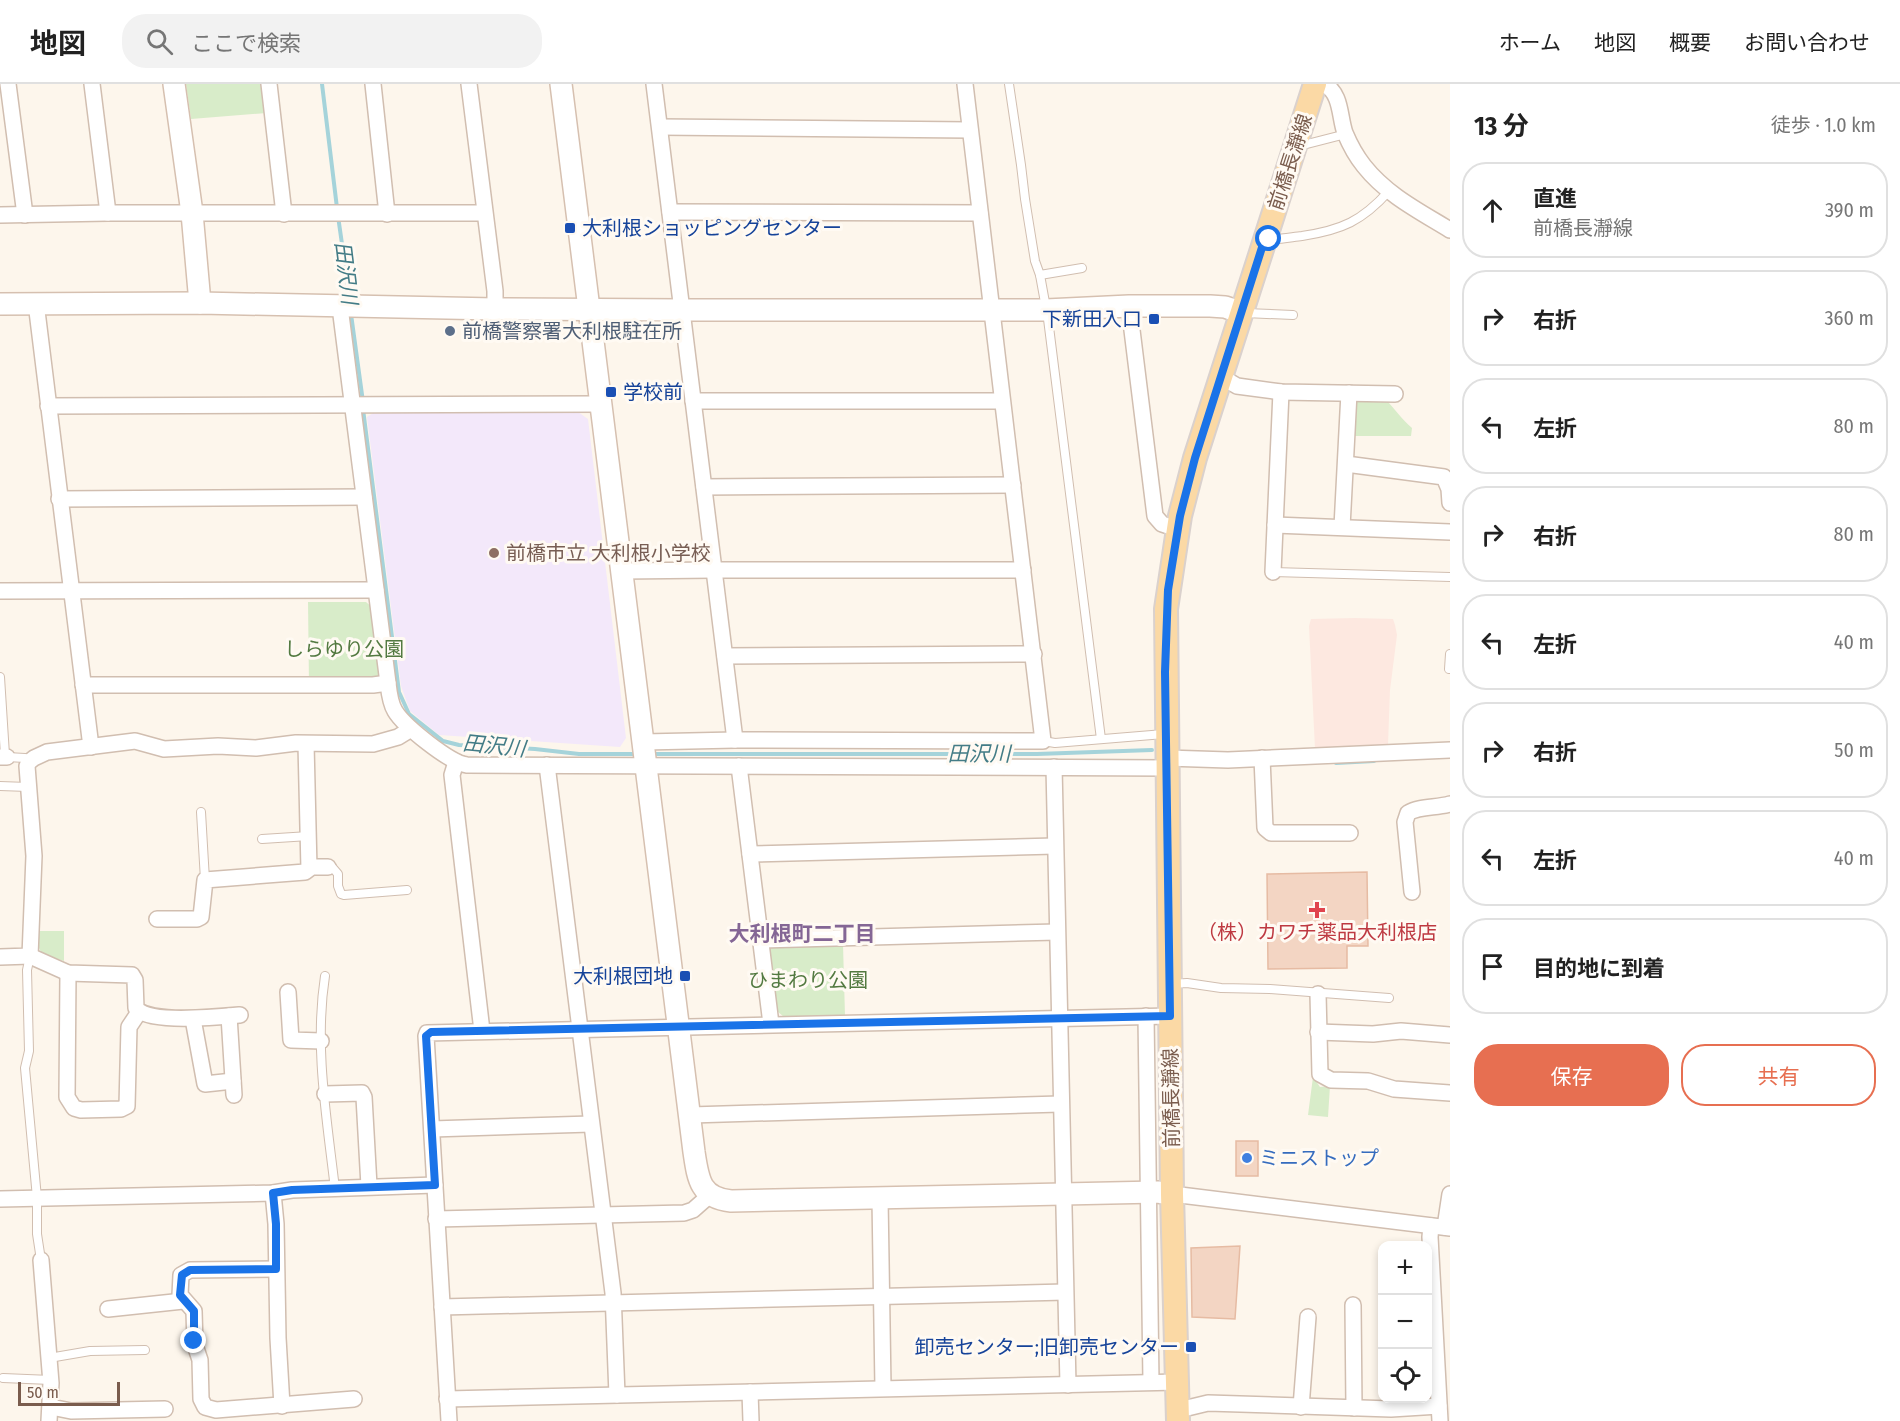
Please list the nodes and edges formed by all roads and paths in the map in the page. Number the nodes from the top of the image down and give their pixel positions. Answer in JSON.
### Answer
{"nodes":[{"id":1,"x":8,"y":84,"type":"edge"},
{"id":2,"x":92,"y":84,"type":"edge"},
{"id":3,"x":174,"y":84,"type":"edge"},
{"id":4,"x":269,"y":84,"type":"edge"},
{"id":5,"x":373,"y":84,"type":"edge"},
{"id":6,"x":469,"y":84,"type":"edge"},
{"id":7,"x":561,"y":84,"type":"edge"},
{"id":8,"x":654,"y":84,"type":"edge"},
{"id":9,"x":965,"y":84,"type":"edge"},
{"id":10,"x":1009,"y":84,"type":"edge"},
{"id":11,"x":1315,"y":84,"type":"edge"},
{"id":12,"x":1324,"y":84,"type":"edge"},
{"id":13,"x":660,"y":127,"type":"junction"},
{"id":14,"x":970,"y":130,"type":"junction"},
{"id":15,"x":1346,"y":134,"type":"junction"},
{"id":16,"x":1297,"y":142,"type":"junction"},
{"id":17,"x":1389,"y":191,"type":"junction"},
{"id":18,"x":670,"y":212,"type":"junction"},
{"id":19,"x":108,"y":213,"type":"junction"},
{"id":20,"x":192,"y":213,"type":"junction"},
{"id":21,"x":484,"y":213,"type":"junction"},
{"id":22,"x":980,"y":213,"type":"junction"},
{"id":23,"x":26,"y":214,"type":"junction"},
{"id":24,"x":284,"y":214,"type":"junction"},
{"id":25,"x":387,"y":214,"type":"junction"},
{"id":26,"x":0,"y":215,"type":"edge"},
{"id":27,"x":1450,"y":230,"type":"edge"},
{"id":28,"x":1265,"y":238,"type":"junction"},
{"id":29,"x":1082,"y":268,"type":"dead end"},
{"id":30,"x":1040,"y":275,"type":"junction"},
{"id":31,"x":36,"y":303,"type":"junction"},
{"id":32,"x":200,"y":303,"type":"junction"},
{"id":33,"x":0,"y":304,"type":"edge"},
{"id":34,"x":1129,"y":306,"type":"junction"},
{"id":35,"x":340,"y":307,"type":"junction"},
{"id":36,"x":589,"y":308,"type":"junction"},
{"id":37,"x":495,"y":309,"type":"junction"},
{"id":38,"x":991,"y":309,"type":"junction"},
{"id":39,"x":683,"y":310,"type":"junction"},
{"id":40,"x":1046,"y":310,"type":"junction"},
{"id":41,"x":1240,"y":312,"type":"junction"},
{"id":42,"x":1293,"y":315,"type":"dead end"},
{"id":43,"x":1220,"y":376,"type":"junction"},
{"id":44,"x":1281,"y":392,"type":"junction"},
{"id":45,"x":1349,"y":393,"type":"junction"},
{"id":46,"x":1395,"y":394,"type":"dead end"},
{"id":47,"x":693,"y":401,"type":"junction"},
{"id":48,"x":1002,"y":401,"type":"junction"},
{"id":49,"x":353,"y":404,"type":"junction"},
{"id":50,"x":601,"y":404,"type":"junction"},
{"id":51,"x":48,"y":406,"type":"junction"},
{"id":52,"x":1346,"y":464,"type":"junction"},
{"id":53,"x":1013,"y":485,"type":"junction"},
{"id":54,"x":704,"y":486,"type":"junction"},
{"id":55,"x":1450,"y":489,"type":"edge"},
{"id":56,"x":364,"y":496,"type":"junction"},
{"id":57,"x":59,"y":499,"type":"junction"},
{"id":58,"x":1450,"y":503,"type":"edge"},
{"id":59,"x":1275,"y":525,"type":"junction"},
{"id":60,"x":1342,"y":527,"type":"junction"},
{"id":61,"x":1177,"y":529,"type":"junction"},
{"id":62,"x":1450,"y":532,"type":"edge"},
{"id":63,"x":714,"y":570,"type":"junction"},
{"id":64,"x":1023,"y":570,"type":"junction"},
{"id":65,"x":622,"y":571,"type":"junction"},
{"id":66,"x":1273,"y":572,"type":"joint"},
{"id":67,"x":1450,"y":577,"type":"edge"},
{"id":68,"x":376,"y":590,"type":"junction"},
{"id":69,"x":0,"y":591,"type":"edge"},
{"id":70,"x":71,"y":591,"type":"junction"},
{"id":71,"x":1034,"y":654,"type":"junction"},
{"id":72,"x":1450,"y":654,"type":"edge"},
{"id":73,"x":725,"y":656,"type":"junction"},
{"id":74,"x":1449,"y":669,"type":"edge"},
{"id":75,"x":0,"y":677,"type":"edge"},
{"id":76,"x":388,"y":683,"type":"junction"},
{"id":77,"x":83,"y":685,"type":"junction"},
{"id":78,"x":411,"y":729,"type":"junction"},
{"id":79,"x":1166,"y":734,"type":"junction"},
{"id":80,"x":1101,"y":739,"type":"junction"},
{"id":81,"x":735,"y":740,"type":"junction"},
{"id":82,"x":891,"y":741,"type":"junction"},
{"id":83,"x":1043,"y":741,"type":"junction"},
{"id":84,"x":644,"y":742,"type":"junction"},
{"id":85,"x":306,"y":744,"type":"junction"},
{"id":86,"x":92,"y":747,"type":"junction"},
{"id":87,"x":1450,"y":750,"type":"edge"},
{"id":88,"x":3,"y":757,"type":"edge"},
{"id":89,"x":1262,"y":758,"type":"junction"},
{"id":90,"x":29,"y":762,"type":"junction"},
{"id":91,"x":456,"y":762,"type":"junction"},
{"id":92,"x":1167,"y":763,"type":"junction"},
{"id":93,"x":547,"y":765,"type":"junction"},
{"id":94,"x":646,"y":765,"type":"junction"},
{"id":95,"x":739,"y":766,"type":"junction"},
{"id":96,"x":891,"y":766,"type":"junction"},
{"id":97,"x":1054,"y":767,"type":"junction"},
{"id":98,"x":0,"y":786,"type":"edge"},
{"id":99,"x":28,"y":787,"type":"junction"},
{"id":100,"x":1450,"y":804,"type":"edge"},
{"id":101,"x":201,"y":812,"type":"dead end"},
{"id":102,"x":1350,"y":833,"type":"dead end"},
{"id":103,"x":309,"y":836,"type":"junction"},
{"id":104,"x":262,"y":839,"type":"dead end"},
{"id":105,"x":1055,"y":846,"type":"junction"},
{"id":106,"x":750,"y":854,"type":"junction"},
{"id":107,"x":310,"y":867,"type":"junction"},
{"id":108,"x":328,"y":867,"type":"joint"},
{"id":109,"x":205,"y":880,"type":"junction"},
{"id":110,"x":407,"y":890,"type":"dead end"},
{"id":111,"x":1412,"y":892,"type":"dead end"},
{"id":112,"x":157,"y":919,"type":"dead end"},
{"id":113,"x":1057,"y":932,"type":"junction"},
{"id":114,"x":761,"y":940,"type":"junction"},
{"id":115,"x":30,"y":956,"type":"junction"},
{"id":116,"x":0,"y":957,"type":"edge"},
{"id":117,"x":68,"y":973,"type":"junction"},
{"id":118,"x":325,"y":976,"type":"dead end"},
{"id":119,"x":1169,"y":984,"type":"junction"},
{"id":120,"x":288,"y":992,"type":"dead end"},
{"id":121,"x":1318,"y":994,"type":"junction"},
{"id":122,"x":1389,"y":998,"type":"dead end"},
{"id":123,"x":139,"y":1012,"type":"junction"},
{"id":124,"x":1146,"y":1016,"type":"junction"},
{"id":125,"x":1170,"y":1016,"type":"junction"},
{"id":126,"x":1060,"y":1018,"type":"junction"},
{"id":127,"x":193,"y":1019,"type":"junction"},
{"id":128,"x":771,"y":1024,"type":"junction"},
{"id":129,"x":679,"y":1026,"type":"junction"},
{"id":130,"x":580,"y":1029,"type":"junction"},
{"id":131,"x":482,"y":1031,"type":"junction"},
{"id":132,"x":1318,"y":1032,"type":"junction"},
{"id":133,"x":1450,"y":1035,"type":"edge"},
{"id":134,"x":321,"y":1041,"type":"junction"},
{"id":135,"x":1450,"y":1093,"type":"edge"},
{"id":136,"x":325,"y":1094,"type":"junction"},
{"id":137,"x":1060,"y":1104,"type":"junction"},
{"id":138,"x":691,"y":1115,"type":"junction"},
{"id":139,"x":591,"y":1124,"type":"junction"},
{"id":140,"x":432,"y":1130,"type":"junction"},
{"id":141,"x":435,"y":1185,"type":"junction"},
{"id":142,"x":369,"y":1186,"type":"junction"},
{"id":143,"x":335,"y":1189,"type":"junction"},
{"id":144,"x":1149,"y":1192,"type":"junction"},
{"id":145,"x":273,"y":1193,"type":"junction"},
{"id":146,"x":710,"y":1194,"type":"junction"},
{"id":147,"x":1063,"y":1194,"type":"junction"},
{"id":148,"x":1172,"y":1194,"type":"junction"},
{"id":149,"x":1450,"y":1194,"type":"edge"},
{"id":150,"x":37,"y":1198,"type":"junction"},
{"id":151,"x":880,"y":1198,"type":"junction"},
{"id":152,"x":0,"y":1199,"type":"edge"},
{"id":153,"x":603,"y":1215,"type":"junction"},
{"id":154,"x":436,"y":1219,"type":"junction"},
{"id":155,"x":1442,"y":1227,"type":"edge"},
{"id":156,"x":41,"y":1260,"type":"joint"},
{"id":157,"x":276,"y":1269,"type":"junction"},
{"id":158,"x":1065,"y":1292,"type":"junction"},
{"id":159,"x":881,"y":1297,"type":"junction"},
{"id":160,"x":183,"y":1301,"type":"junction"},
{"id":161,"x":614,"y":1304,"type":"junction"},
{"id":162,"x":1353,"y":1305,"type":"dead end"},
{"id":163,"x":442,"y":1307,"type":"junction"},
{"id":164,"x":108,"y":1309,"type":"dead end"},
{"id":165,"x":1308,"y":1317,"type":"dead end"},
{"id":166,"x":145,"y":1350,"type":"dead end"},
{"id":167,"x":49,"y":1358,"type":"junction"},
{"id":168,"x":3,"y":1378,"type":"dead end"},
{"id":169,"x":51,"y":1380,"type":"junction"},
{"id":170,"x":1151,"y":1382,"type":"junction"},
{"id":171,"x":1178,"y":1382,"type":"junction"},
{"id":172,"x":1068,"y":1385,"type":"junction"},
{"id":173,"x":883,"y":1388,"type":"junction"},
{"id":174,"x":750,"y":1392,"type":"junction"},
{"id":175,"x":617,"y":1395,"type":"junction"},
{"id":176,"x":447,"y":1398,"type":"junction"},
{"id":177,"x":354,"y":1399,"type":"dead end"},
{"id":178,"x":282,"y":1406,"type":"junction"},
{"id":179,"x":1301,"y":1407,"type":"junction"},
{"id":180,"x":165,"y":1408,"type":"dead end"},
{"id":181,"x":1354,"y":1408,"type":"junction"},
{"id":182,"x":1443,"y":1411,"type":"edge"},
{"id":183,"x":50,"y":1414,"type":"edge"},
{"id":184,"x":1178,"y":1415,"type":"edge"},
{"id":185,"x":448,"y":1421,"type":"edge"},
{"id":186,"x":751,"y":1421,"type":"edge"}],
"edges":[{"from":1,"to":23,"type":"street"},
{"from":2,"to":19,"type":"street"},
{"from":3,"to":20,"type":"street"},
{"from":4,"to":24,"type":"street"},
{"from":5,"to":25,"type":"street"},
{"from":6,"to":21,"type":"street"},
{"from":7,"to":36,"type":"street"},
{"from":8,"to":13,"type":"street"},
{"from":9,"to":14,"type":"street"},
{"from":10,"to":30,"type":"lane"},
{"from":11,"to":16,"type":"main road","name":"前橋長瀞線"},
{"from":12,"to":15,"type":"street"},
{"from":13,"to":14,"type":"street"},
{"from":13,"to":18,"type":"street"},
{"from":14,"to":22,"type":"street"},
{"from":15,"to":16,"type":"lane"},
{"from":15,"to":17,"type":"street"},
{"from":16,"to":28,"type":"main road","name":"前橋長瀞線"},
{"from":17,"to":27,"type":"street"},
{"from":17,"to":28,"type":"lane"},
{"from":18,"to":22,"type":"street"},
{"from":18,"to":39,"type":"street"},
{"from":19,"to":20,"type":"street"},
{"from":19,"to":23,"type":"street"},
{"from":20,"to":24,"type":"street"},
{"from":20,"to":32,"type":"street"},
{"from":21,"to":25,"type":"street"},
{"from":21,"to":37,"type":"street"},
{"from":22,"to":38,"type":"street"},
{"from":23,"to":26,"type":"street"},
{"from":24,"to":25,"type":"street"},
{"from":28,"to":41,"type":"main road","name":"前橋長瀞線"},
{"from":29,"to":30,"type":"lane"},
{"from":30,"to":40,"type":"lane"},
{"from":31,"to":32,"type":"street"},
{"from":31,"to":33,"type":"street"},
{"from":31,"to":51,"type":"street"},
{"from":32,"to":35,"type":"street"},
{"from":34,"to":40,"type":"street"},
{"from":34,"to":41,"type":"street"},
{"from":34,"to":61,"type":"street"},
{"from":35,"to":37,"type":"street"},
{"from":35,"to":49,"type":"street"},
{"from":36,"to":37,"type":"street"},
{"from":36,"to":39,"type":"street"},
{"from":36,"to":50,"type":"street"},
{"from":38,"to":39,"type":"street"},
{"from":38,"to":40,"type":"street"},
{"from":38,"to":48,"type":"street"},
{"from":39,"to":47,"type":"street"},
{"from":40,"to":80,"type":"lane"},
{"from":41,"to":42,"type":"lane"},
{"from":41,"to":43,"type":"main road","name":"前橋長瀞線"},
{"from":43,"to":44,"type":"street"},
{"from":43,"to":61,"type":"main road","name":"前橋長瀞線"},
{"from":44,"to":45,"type":"street"},
{"from":44,"to":59,"type":"street"},
{"from":45,"to":46,"type":"street"},
{"from":45,"to":52,"type":"street"},
{"from":47,"to":48,"type":"street"},
{"from":47,"to":54,"type":"street"},
{"from":48,"to":53,"type":"street"},
{"from":49,"to":50,"type":"street"},
{"from":49,"to":51,"type":"street"},
{"from":49,"to":56,"type":"street"},
{"from":50,"to":65,"type":"street"},
{"from":51,"to":57,"type":"street"},
{"from":52,"to":55,"type":"street"},
{"from":52,"to":60,"type":"street"},
{"from":53,"to":54,"type":"street"},
{"from":53,"to":64,"type":"street"},
{"from":54,"to":63,"type":"street"},
{"from":55,"to":58,"type":"street"},
{"from":56,"to":57,"type":"street"},
{"from":56,"to":68,"type":"street"},
{"from":57,"to":70,"type":"street"},
{"from":59,"to":60,"type":"street"},
{"from":59,"to":66,"type":"street"},
{"from":60,"to":62,"type":"street"},
{"from":61,"to":79,"type":"main road","name":"前橋長瀞線"},
{"from":63,"to":64,"type":"street"},
{"from":63,"to":65,"type":"street"},
{"from":63,"to":73,"type":"street"},
{"from":64,"to":71,"type":"street"},
{"from":65,"to":84,"type":"street"},
{"from":66,"to":67,"type":"lane"},
{"from":68,"to":70,"type":"street"},
{"from":68,"to":76,"type":"street"},
{"from":69,"to":70,"type":"street"},
{"from":70,"to":77,"type":"street"},
{"from":71,"to":73,"type":"street"},
{"from":71,"to":83,"type":"street"},
{"from":72,"to":74,"type":"lane"},
{"from":73,"to":81,"type":"street"},
{"from":75,"to":88,"type":"lane"},
{"from":76,"to":77,"type":"street"},
{"from":76,"to":78,"type":"street"},
{"from":77,"to":86,"type":"street"},
{"from":78,"to":85,"type":"street"},
{"from":78,"to":91,"type":"street"},
{"from":79,"to":80,"type":"lane"},
{"from":79,"to":92,"type":"main road","name":"前橋長瀞線"},
{"from":80,"to":83,"type":"lane"},
{"from":81,"to":82,"type":"street"},
{"from":81,"to":84,"type":"street"},
{"from":82,"to":83,"type":"street"},
{"from":82,"to":96,"type":"street"},
{"from":84,"to":94,"type":"street"},
{"from":85,"to":86,"type":"street"},
{"from":85,"to":103,"type":"street"},
{"from":86,"to":90,"type":"street"},
{"from":87,"to":89,"type":"street"},
{"from":88,"to":90,"type":"lane"},
{"from":89,"to":92,"type":"street"},
{"from":89,"to":102,"type":"street"},
{"from":90,"to":99,"type":"street"},
{"from":91,"to":93,"type":"street"},
{"from":91,"to":131,"type":"street"},
{"from":92,"to":97,"type":"street"},
{"from":92,"to":119,"type":"main road","name":"前橋長瀞線"},
{"from":93,"to":94,"type":"street"},
{"from":93,"to":130,"type":"street"},
{"from":94,"to":95,"type":"street"},
{"from":94,"to":129,"type":"street"},
{"from":95,"to":96,"type":"street"},
{"from":95,"to":106,"type":"street"},
{"from":96,"to":97,"type":"street"},
{"from":97,"to":105,"type":"street"},
{"from":98,"to":99,"type":"lane"},
{"from":99,"to":115,"type":"street"},
{"from":100,"to":111,"type":"street"},
{"from":101,"to":109,"type":"lane"},
{"from":103,"to":104,"type":"lane"},
{"from":103,"to":107,"type":"street"},
{"from":105,"to":106,"type":"street"},
{"from":105,"to":113,"type":"street"},
{"from":106,"to":114,"type":"street"},
{"from":107,"to":108,"type":"street"},
{"from":107,"to":109,"type":"street"},
{"from":108,"to":110,"type":"lane"},
{"from":109,"to":112,"type":"street"},
{"from":113,"to":114,"type":"street"},
{"from":113,"to":126,"type":"street"},
{"from":114,"to":128,"type":"street"},
{"from":115,"to":116,"type":"street"},
{"from":115,"to":117,"type":"street"},
{"from":115,"to":150,"type":"lane"},
{"from":117,"to":123,"type":"street"},
{"from":117,"to":123,"type":"street"},
{"from":118,"to":134,"type":"lane"},
{"from":119,"to":121,"type":"lane"},
{"from":119,"to":125,"type":"main road","name":"前橋長瀞線"},
{"from":120,"to":134,"type":"street"},
{"from":121,"to":122,"type":"lane"},
{"from":121,"to":132,"type":"street"},
{"from":123,"to":127,"type":"street"},
{"from":124,"to":125,"type":"street"},
{"from":124,"to":126,"type":"street"},
{"from":124,"to":144,"type":"street"},
{"from":125,"to":148,"type":"main road","name":"前橋長瀞線"},
{"from":126,"to":128,"type":"street"},
{"from":126,"to":137,"type":"street"},
{"from":127,"to":127,"type":"street"},
{"from":128,"to":129,"type":"street"},
{"from":129,"to":130,"type":"street"},
{"from":129,"to":138,"type":"street"},
{"from":130,"to":131,"type":"street"},
{"from":130,"to":139,"type":"street"},
{"from":131,"to":140,"type":"street"},
{"from":132,"to":133,"type":"street"},
{"from":132,"to":135,"type":"street"},
{"from":134,"to":136,"type":"lane"},
{"from":136,"to":142,"type":"street"},
{"from":136,"to":143,"type":"lane"},
{"from":137,"to":138,"type":"street"},
{"from":137,"to":147,"type":"street"},
{"from":138,"to":146,"type":"street"},
{"from":139,"to":140,"type":"street"},
{"from":139,"to":153,"type":"street"},
{"from":140,"to":141,"type":"street"},
{"from":141,"to":142,"type":"street"},
{"from":141,"to":154,"type":"street"},
{"from":142,"to":143,"type":"street"},
{"from":143,"to":145,"type":"street"},
{"from":144,"to":147,"type":"street"},
{"from":144,"to":148,"type":"street"},
{"from":144,"to":170,"type":"street"},
{"from":145,"to":150,"type":"street"},
{"from":145,"to":157,"type":"street"},
{"from":146,"to":151,"type":"street"},
{"from":146,"to":153,"type":"street"},
{"from":147,"to":151,"type":"street"},
{"from":147,"to":158,"type":"street"},
{"from":148,"to":155,"type":"street"},
{"from":148,"to":171,"type":"main road","name":"前橋長瀞線"},
{"from":149,"to":155,"type":"street"},
{"from":150,"to":152,"type":"street"},
{"from":150,"to":156,"type":"lane"},
{"from":151,"to":159,"type":"street"},
{"from":153,"to":154,"type":"street"},
{"from":153,"to":161,"type":"street"},
{"from":154,"to":163,"type":"street"},
{"from":155,"to":182,"type":"street"},
{"from":156,"to":167,"type":"street"},
{"from":157,"to":160,"type":"street"},
{"from":157,"to":178,"type":"street"},
{"from":158,"to":159,"type":"street"},
{"from":158,"to":172,"type":"street"},
{"from":159,"to":161,"type":"street"},
{"from":159,"to":173,"type":"street"},
{"from":160,"to":164,"type":"street"},
{"from":160,"to":178,"type":"street"},
{"from":161,"to":163,"type":"street"},
{"from":161,"to":175,"type":"street"},
{"from":162,"to":181,"type":"street"},
{"from":163,"to":176,"type":"street"},
{"from":165,"to":179,"type":"street"},
{"from":166,"to":167,"type":"lane"},
{"from":167,"to":169,"type":"street"},
{"from":168,"to":169,"type":"lane"},
{"from":169,"to":183,"type":"street"},
{"from":170,"to":171,"type":"street"},
{"from":170,"to":172,"type":"street"},
{"from":171,"to":184,"type":"main road","name":"前橋長瀞線"},
{"from":172,"to":173,"type":"street"},
{"from":173,"to":174,"type":"street"},
{"from":174,"to":175,"type":"street"},
{"from":174,"to":186,"type":"street"},
{"from":175,"to":176,"type":"street"},
{"from":176,"to":185,"type":"street"},
{"from":177,"to":178,"type":"street"},
{"from":179,"to":181,"type":"street"},
{"from":179,"to":184,"type":"street"},
{"from":180,"to":183,"type":"street"},
{"from":181,"to":182,"type":"street"}]}
